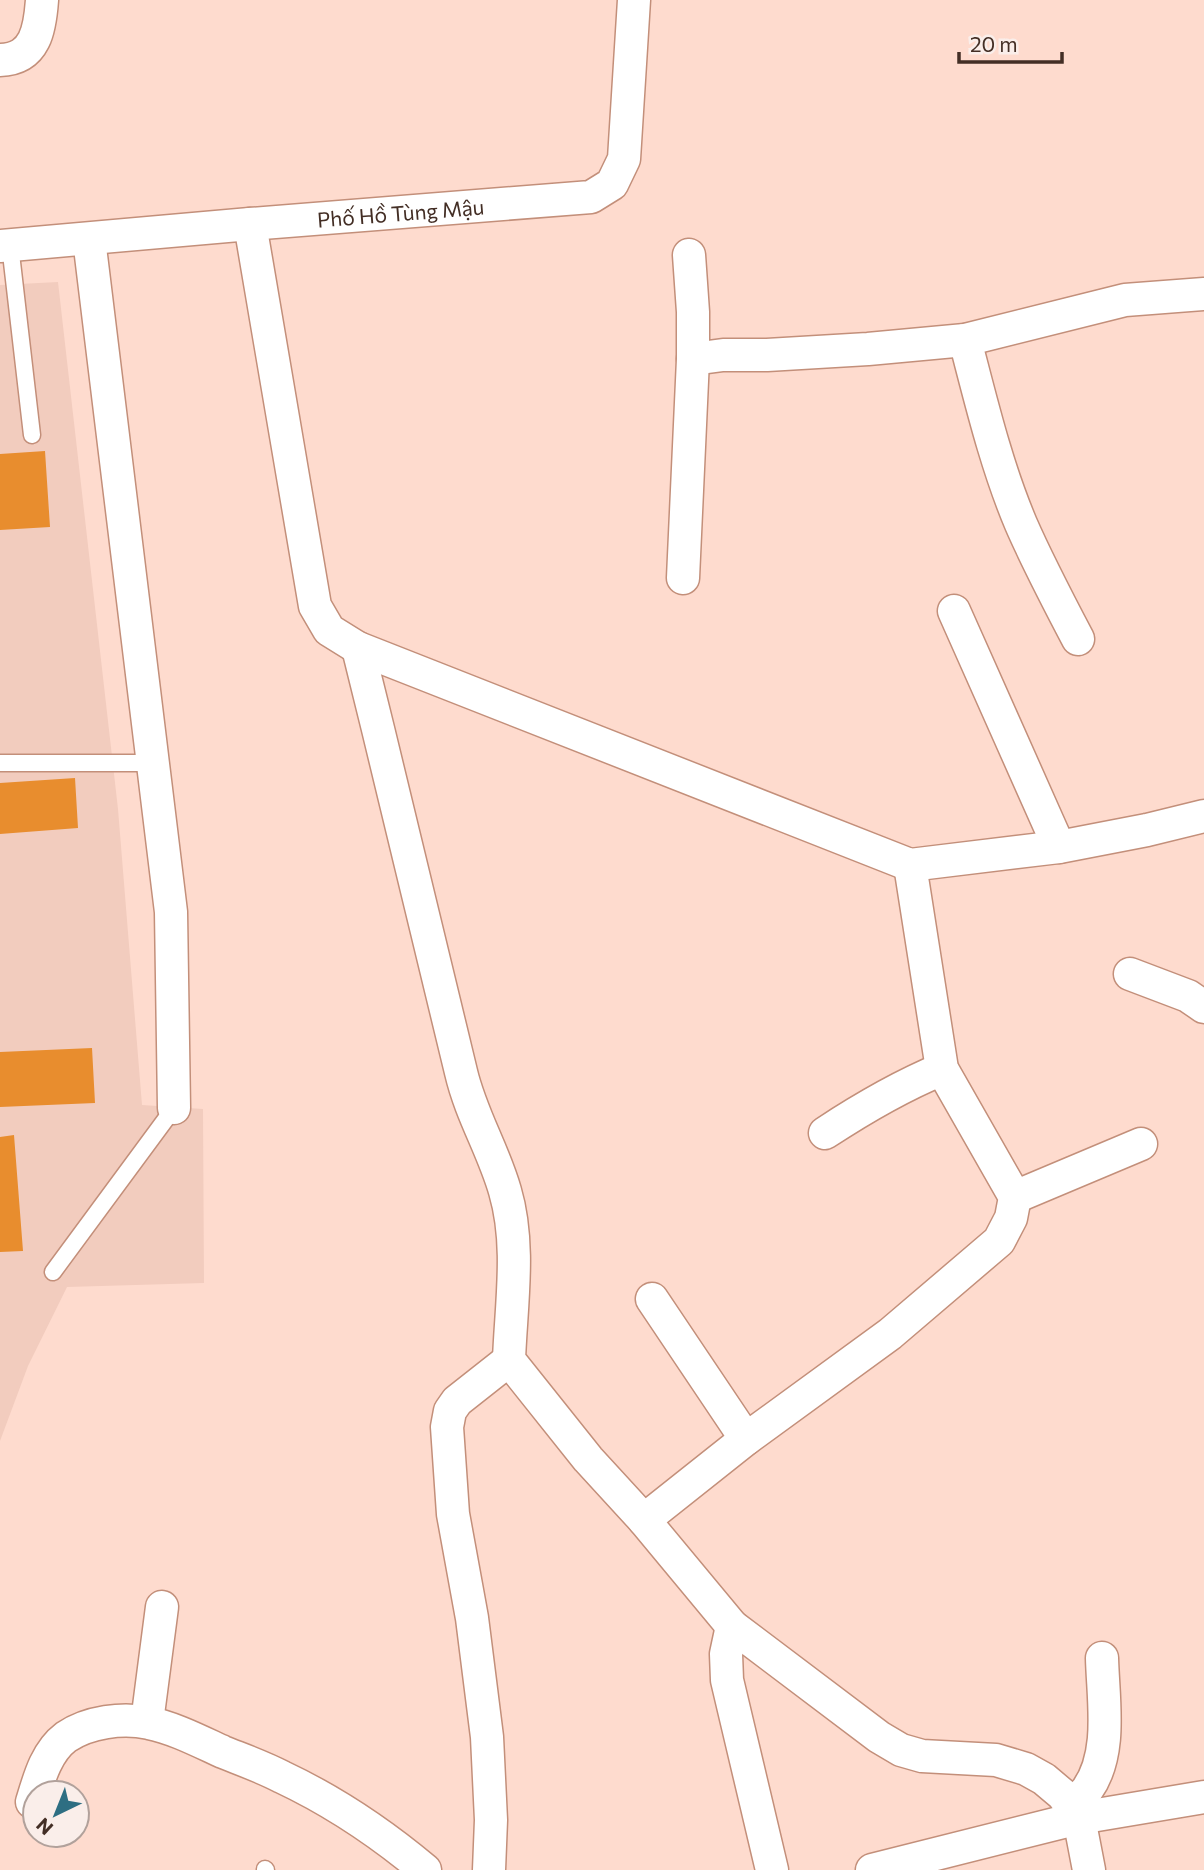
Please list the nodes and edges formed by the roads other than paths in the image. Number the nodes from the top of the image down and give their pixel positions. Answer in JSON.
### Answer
{"nodes":[{"id":1,"x":42,"y":0,"type":"edge"},
{"id":2,"x":634,"y":0,"type":"edge"},
{"id":3,"x":0,"y":60,"type":"edge"},
{"id":4,"x":250,"y":223,"type":"junction"},
{"id":5,"x":89,"y":239,"type":"junction"},
{"id":6,"x":5,"y":246,"type":"edge"},
{"id":7,"x":689,"y":256,"type":"dead end"},
{"id":8,"x":1204,"y":294,"type":"edge"},
{"id":9,"x":965,"y":340,"type":"junction"},
{"id":10,"x":693,"y":359,"type":"junction"},
{"id":11,"x":32,"y":435,"type":"dead end"},
{"id":12,"x":683,"y":578,"type":"dead end"},
{"id":13,"x":954,"y":611,"type":"dead end"},
{"id":14,"x":1078,"y":639,"type":"dead end"},
{"id":15,"x":358,"y":648,"type":"junction"},
{"id":16,"x":0,"y":763,"type":"edge"},
{"id":17,"x":152,"y":763,"type":"junction"},
{"id":18,"x":1204,"y":816,"type":"edge"},
{"id":19,"x":1059,"y":847,"type":"junction"},
{"id":20,"x":909,"y":865,"type":"junction"},
{"id":21,"x":1130,"y":974,"type":"dead end"},
{"id":22,"x":1204,"y":1007,"type":"edge"},
{"id":23,"x":943,"y":1069,"type":"junction"},
{"id":24,"x":174,"y":1108,"type":"joint"},
{"id":25,"x":825,"y":1133,"type":"dead end"},
{"id":26,"x":1141,"y":1144,"type":"dead end"},
{"id":27,"x":1015,"y":1197,"type":"junction"},
{"id":28,"x":53,"y":1272,"type":"dead end"},
{"id":29,"x":652,"y":1299,"type":"dead end"},
{"id":30,"x":509,"y":1360,"type":"junction"},
{"id":31,"x":746,"y":1439,"type":"junction"},
{"id":32,"x":644,"y":1520,"type":"junction"},
{"id":33,"x":162,"y":1607,"type":"dead end"},
{"id":34,"x":732,"y":1626,"type":"junction"},
{"id":35,"x":1102,"y":1658,"type":"dead end"},
{"id":36,"x":148,"y":1722,"type":"junction"},
{"id":37,"x":38,"y":1779,"type":"edge"},
{"id":38,"x":1204,"y":1797,"type":"edge"},
{"id":39,"x":1074,"y":1811,"type":"junction"},
{"id":40,"x":425,"y":1870,"type":"edge"},
{"id":41,"x":489,"y":1870,"type":"edge"},
{"id":42,"x":772,"y":1870,"type":"edge"},
{"id":43,"x":872,"y":1870,"type":"edge"},
{"id":44,"x":1089,"y":1870,"type":"edge"}],
"edges":[{"from":1,"to":3,"type":"street"},
{"from":2,"to":4,"type":"street","name":"Phố Hồ Tùng Mậu"},
{"from":4,"to":5,"type":"street","name":"Phố Hồ Tùng Mậu"},
{"from":4,"to":15,"type":"street"},
{"from":5,"to":6,"type":"street","name":"Phố Hồ Tùng Mậu"},
{"from":5,"to":17,"type":"street"},
{"from":6,"to":11,"type":"lane"},
{"from":7,"to":10,"type":"street"},
{"from":8,"to":9,"type":"street"},
{"from":9,"to":10,"type":"street"},
{"from":9,"to":14,"type":"street"},
{"from":10,"to":12,"type":"street"},
{"from":13,"to":19,"type":"street"},
{"from":15,"to":20,"type":"street"},
{"from":15,"to":30,"type":"street"},
{"from":16,"to":17,"type":"lane"},
{"from":17,"to":24,"type":"street"},
{"from":18,"to":19,"type":"street"},
{"from":19,"to":20,"type":"street"},
{"from":20,"to":23,"type":"street"},
{"from":21,"to":22,"type":"street"},
{"from":23,"to":25,"type":"street"},
{"from":23,"to":27,"type":"street"},
{"from":24,"to":28,"type":"lane"},
{"from":26,"to":27,"type":"street"},
{"from":27,"to":31,"type":"street"},
{"from":29,"to":31,"type":"street"},
{"from":30,"to":32,"type":"street"},
{"from":30,"to":41,"type":"street"},
{"from":31,"to":32,"type":"street"},
{"from":32,"to":34,"type":"street"},
{"from":33,"to":36,"type":"street"},
{"from":34,"to":39,"type":"street"},
{"from":34,"to":42,"type":"street"},
{"from":35,"to":39,"type":"street"},
{"from":36,"to":37,"type":"street"},
{"from":36,"to":40,"type":"street"},
{"from":38,"to":39,"type":"street"},
{"from":39,"to":43,"type":"street"},
{"from":39,"to":44,"type":"street"}]}
